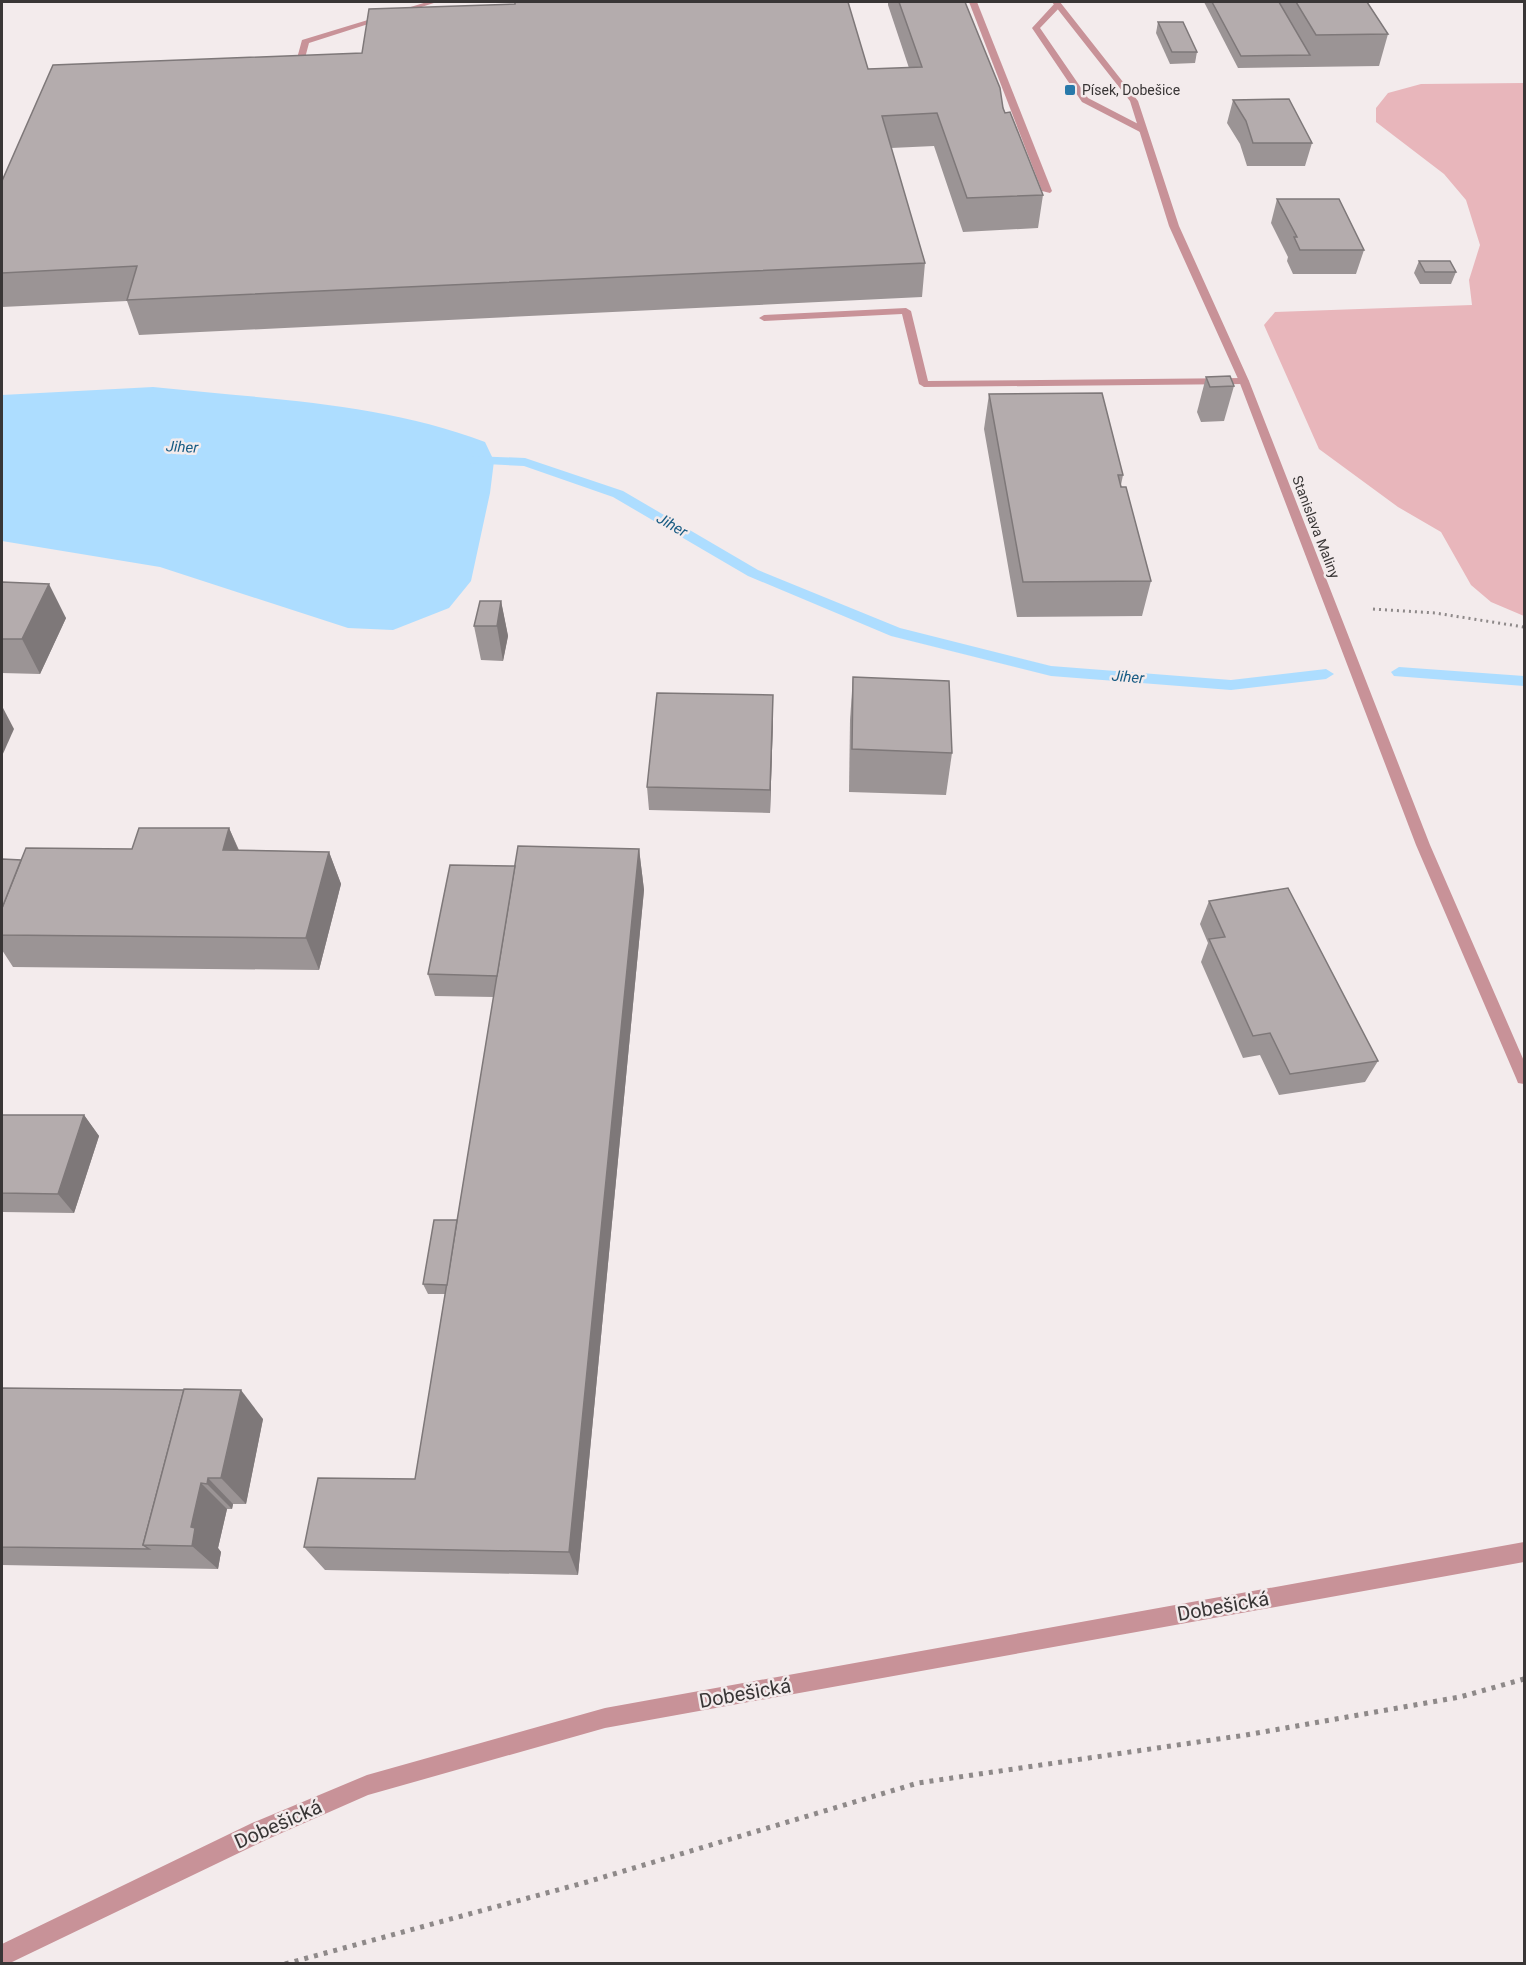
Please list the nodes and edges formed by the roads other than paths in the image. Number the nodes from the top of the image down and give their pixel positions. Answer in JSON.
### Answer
{"nodes":[{"id":1,"x":433,"y":2,"type":"edge"},
{"id":2,"x":973,"y":2,"type":"edge"},
{"id":3,"x":1057,"y":3,"type":"edge"},
{"id":4,"x":297,"y":73,"type":"edge"},
{"id":5,"x":1143,"y":130,"type":"junction"},
{"id":6,"x":1047,"y":191,"type":"dead end"},
{"id":7,"x":764,"y":318,"type":"dead end"},
{"id":8,"x":1244,"y":381,"type":"junction"},
{"id":9,"x":1524,"y":1078,"type":"edge"},
{"id":10,"x":1524,"y":1552,"type":"edge"},
{"id":11,"x":2,"y":1955,"type":"edge"}],
"edges":[{"from":1,"to":4,"type":"street"},
{"from":2,"to":6,"type":"street"},
{"from":3,"to":5,"type":"street","name":"Stanislava Maliny"},
{"from":3,"to":5,"type":"street"},
{"from":5,"to":8,"type":"street","name":"Stanislava Maliny"},
{"from":7,"to":8,"type":"street"},
{"from":8,"to":9,"type":"street","name":"Stanislava Maliny"},
{"from":10,"to":11,"type":"street","name":"Dobešická"}]}
